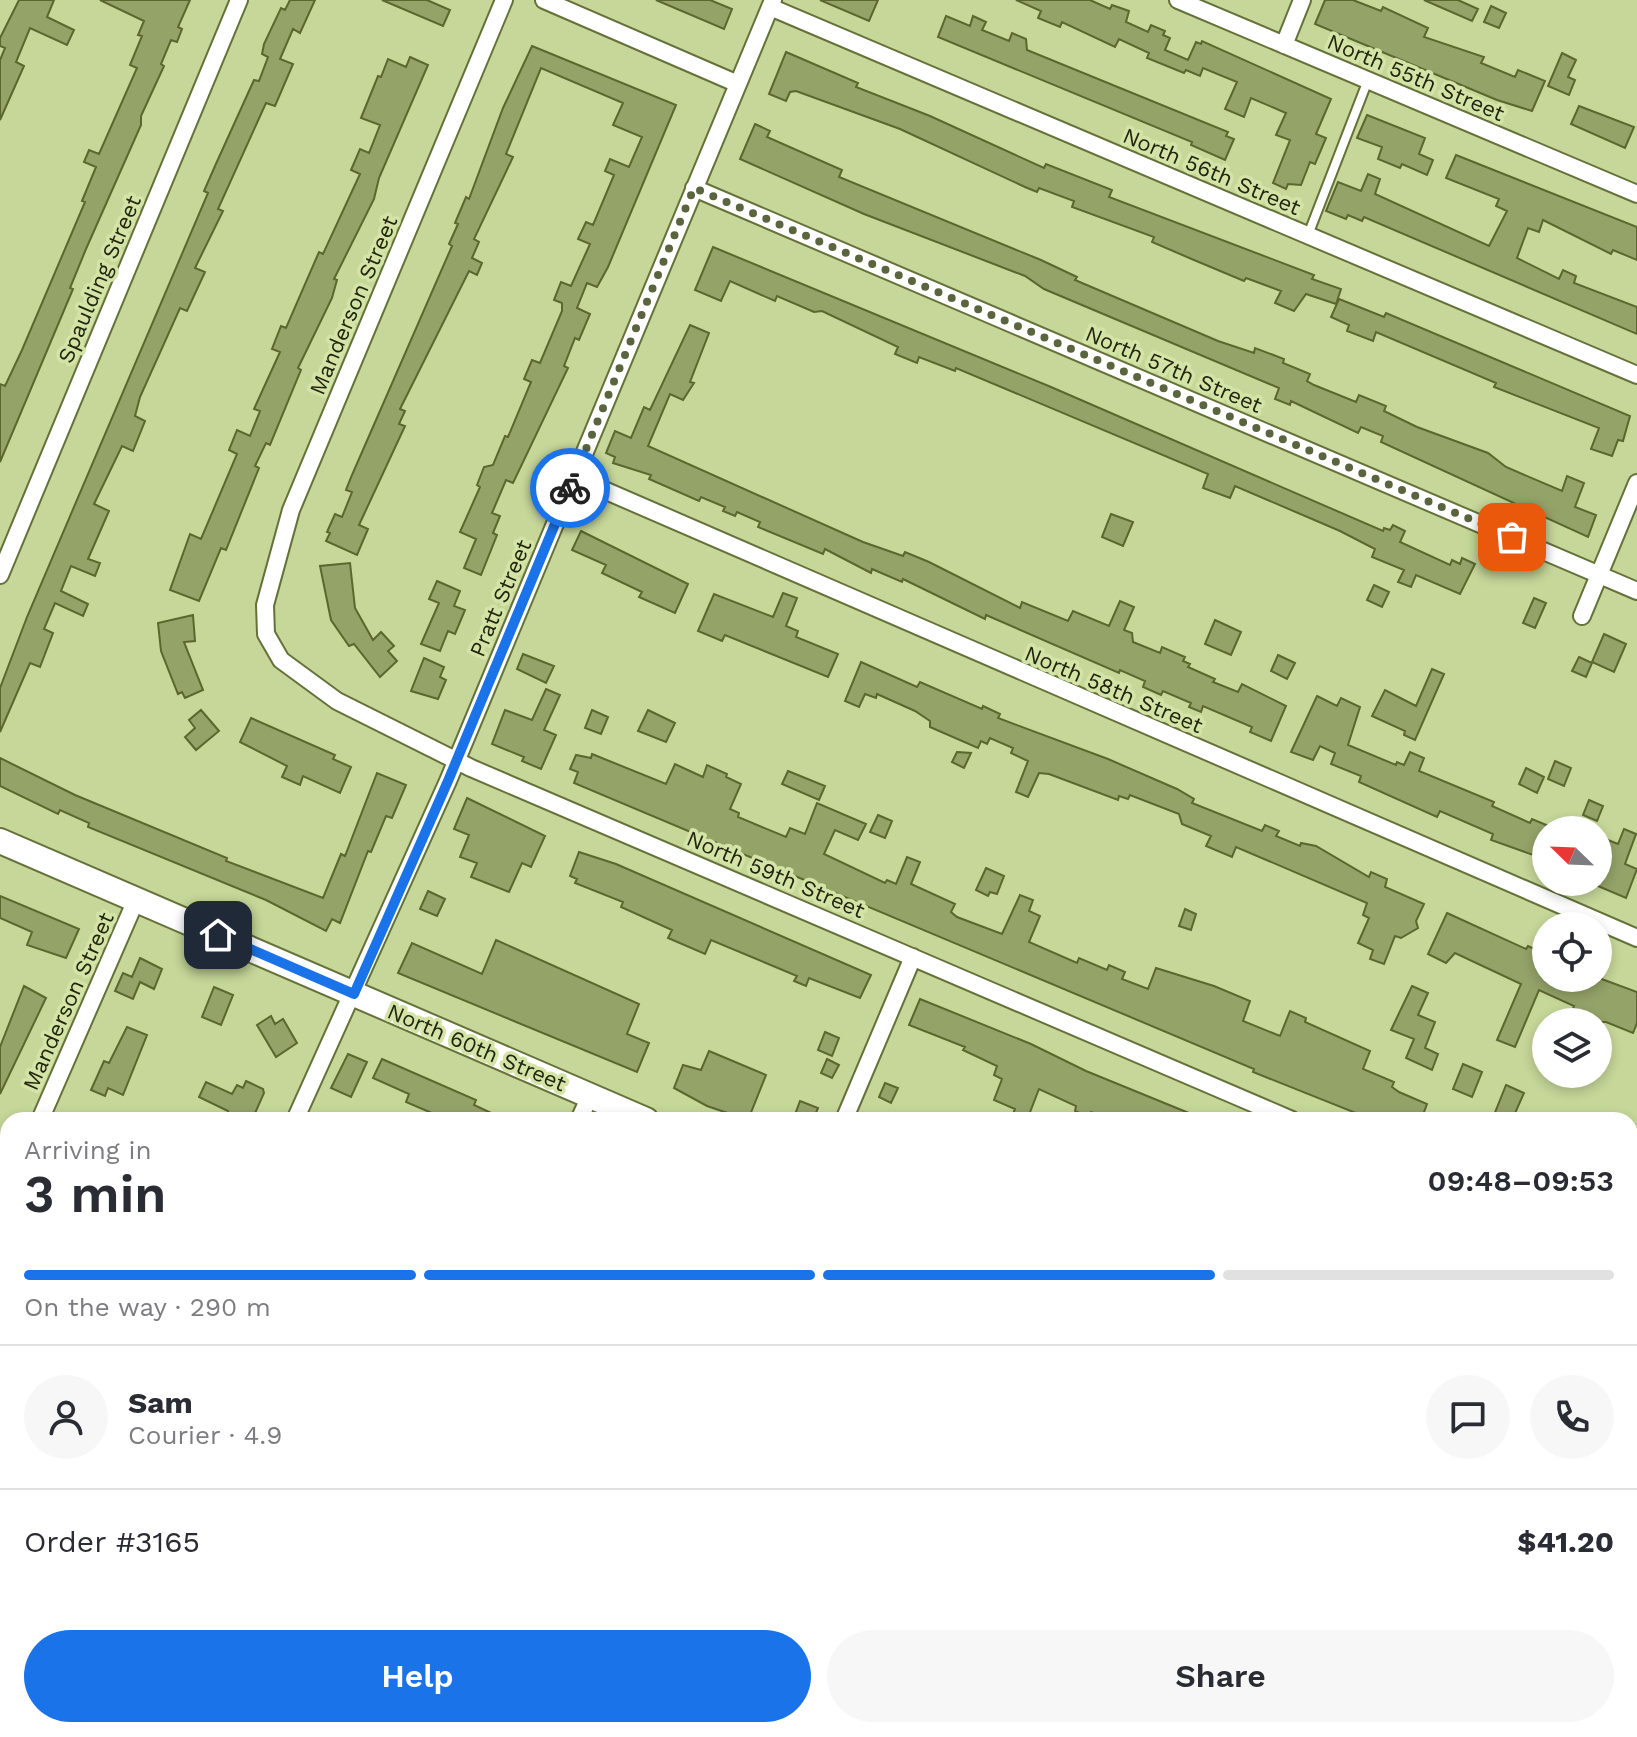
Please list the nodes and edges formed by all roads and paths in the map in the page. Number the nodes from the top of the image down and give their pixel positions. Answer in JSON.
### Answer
{"nodes":[{"id":1,"x":239,"y":0,"type":"edge"},
{"id":2,"x":504,"y":0,"type":"edge"},
{"id":3,"x":544,"y":0,"type":"edge"},
{"id":4,"x":1178,"y":0,"type":"edge"},
{"id":5,"x":1302,"y":0,"type":"edge"},
{"id":6,"x":771,"y":4,"type":"edge"},
{"id":7,"x":1284,"y":45,"type":"junction"},
{"id":8,"x":1368,"y":80,"type":"junction"},
{"id":9,"x":738,"y":84,"type":"junction"},
{"id":10,"x":694,"y":188,"type":"junction"},
{"id":11,"x":1637,"y":194,"type":"edge"},
{"id":12,"x":1308,"y":235,"type":"junction"},
{"id":13,"x":1637,"y":375,"type":"edge"},
{"id":14,"x":574,"y":477,"type":"junction"},
{"id":15,"x":1637,"y":483,"type":"edge"},
{"id":16,"x":0,"y":575,"type":"edge"},
{"id":17,"x":1599,"y":575,"type":"junction"},
{"id":18,"x":1637,"y":591,"type":"edge"},
{"id":19,"x":1582,"y":616,"type":"dead end"},
{"id":20,"x":266,"y":634,"type":"joint"},
{"id":21,"x":456,"y":759,"type":"junction"},
{"id":22,"x":0,"y":841,"type":"edge"},
{"id":23,"x":136,"y":900,"type":"junction"},
{"id":24,"x":1637,"y":938,"type":"edge"},
{"id":25,"x":913,"y":957,"type":"junction"},
{"id":26,"x":354,"y":994,"type":"junction"},
{"id":27,"x":590,"y":1096,"type":"junction"},
{"id":28,"x":43,"y":1112,"type":"edge"},
{"id":29,"x":298,"y":1112,"type":"edge"},
{"id":30,"x":583,"y":1112,"type":"edge"},
{"id":31,"x":627,"y":1112,"type":"edge"},
{"id":32,"x":847,"y":1112,"type":"edge"},
{"id":33,"x":1273,"y":1112,"type":"edge"}],
"edges":[{"from":1,"to":16,"type":"street","name":"Spaulding Street"},
{"from":2,"to":20,"type":"street","name":"Manderson Street"},
{"from":3,"to":9,"type":"street"},
{"from":4,"to":7,"type":"street","name":"North 55th Street"},
{"from":5,"to":7,"type":"street"},
{"from":6,"to":9,"type":"street","name":"Pratt Street"},
{"from":6,"to":12,"type":"street","name":"North 56th Street"},
{"from":7,"to":8,"type":"street","name":"North 55th Street"},
{"from":8,"to":11,"type":"street","name":"North 55th Street"},
{"from":8,"to":12,"type":"lane"},
{"from":9,"to":10,"type":"street","name":"Pratt Street"},
{"from":10,"to":14,"type":"street","name":"Pratt Street"},
{"from":10,"to":17,"type":"street","name":"North 57th Street"},
{"from":12,"to":13,"type":"street","name":"North 56th Street"},
{"from":14,"to":21,"type":"street","name":"Pratt Street"},
{"from":14,"to":24,"type":"street","name":"North 58th Street"},
{"from":15,"to":17,"type":"street"},
{"from":17,"to":18,"type":"street","name":"North 57th Street"},
{"from":17,"to":19,"type":"street"},
{"from":20,"to":21,"type":"street","name":"North 59th Street"},
{"from":21,"to":25,"type":"street","name":"North 59th Street"},
{"from":21,"to":26,"type":"street","name":"Pratt Street"},
{"from":22,"to":23,"type":"main road","name":"North 60th Street"},
{"from":23,"to":26,"type":"main road","name":"North 60th Street"},
{"from":23,"to":28,"type":"street","name":"Manderson Street"},
{"from":25,"to":32,"type":"street"},
{"from":25,"to":33,"type":"street","name":"North 59th Street"},
{"from":26,"to":27,"type":"main road","name":"North 60th Street"},
{"from":26,"to":29,"type":"street","name":"Pratt Street"},
{"from":27,"to":30,"type":"street"},
{"from":27,"to":31,"type":"main road","name":"North 60th Street"}]}
